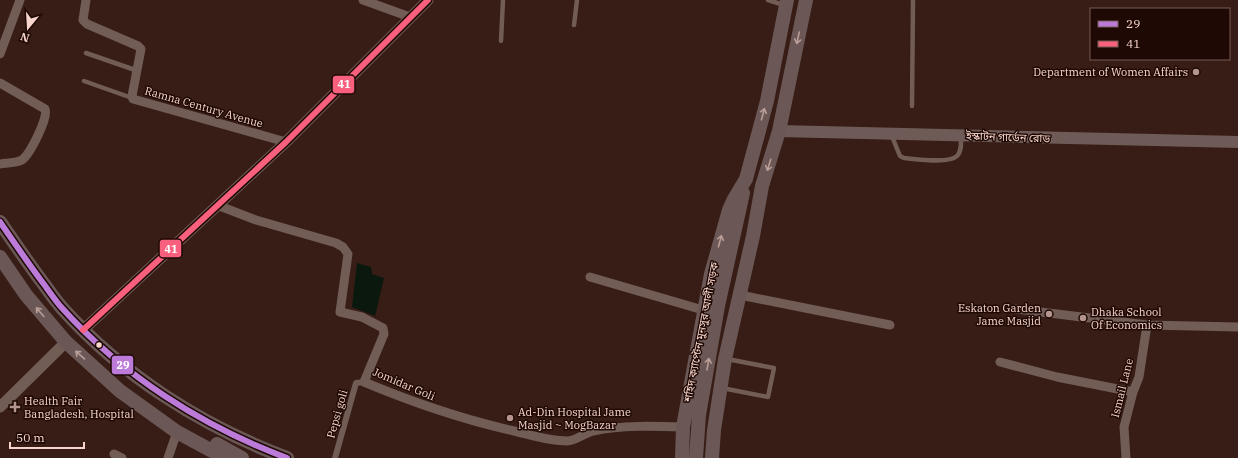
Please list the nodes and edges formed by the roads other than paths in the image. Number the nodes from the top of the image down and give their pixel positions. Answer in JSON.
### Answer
{"nodes":[{"id":1,"x":20,"y":0,"type":"edge"},
{"id":2,"x":86,"y":0,"type":"edge"},
{"id":3,"x":364,"y":0,"type":"edge"},
{"id":4,"x":428,"y":0,"type":"edge"},
{"id":5,"x":503,"y":0,"type":"edge"},
{"id":6,"x":577,"y":0,"type":"edge"},
{"id":7,"x":768,"y":0,"type":"edge"},
{"id":8,"x":806,"y":0,"type":"edge"},
{"id":9,"x":913,"y":0,"type":"edge"},
{"id":10,"x":787,"y":3,"type":"edge"},
{"id":11,"x":410,"y":17,"type":"junction"},
{"id":12,"x":574,"y":26,"type":"dead end"},
{"id":13,"x":500,"y":41,"type":"dead end"},
{"id":14,"x":86,"y":53,"type":"dead end"},
{"id":15,"x":0,"y":54,"type":"edge"},
{"id":16,"x":138,"y":71,"type":"junction"},
{"id":17,"x":84,"y":81,"type":"dead end"},
{"id":18,"x":0,"y":82,"type":"edge"},
{"id":19,"x":132,"y":98,"type":"junction"},
{"id":20,"x":912,"y":106,"type":"dead end"},
{"id":21,"x":779,"y":131,"type":"junction"},
{"id":22,"x":891,"y":134,"type":"junction"},
{"id":23,"x":961,"y":136,"type":"junction"},
{"id":24,"x":286,"y":142,"type":"junction"},
{"id":25,"x":1238,"y":142,"type":"edge"},
{"id":26,"x":0,"y":164,"type":"edge"},
{"id":27,"x":746,"y":179,"type":"junction"},
{"id":28,"x":762,"y":186,"type":"junction"},
{"id":29,"x":217,"y":205,"type":"junction"},
{"id":30,"x":0,"y":222,"type":"edge"},
{"id":31,"x":743,"y":223,"type":"junction"},
{"id":32,"x":0,"y":232,"type":"edge"},
{"id":33,"x":0,"y":257,"type":"edge"},
{"id":34,"x":590,"y":277,"type":"dead end"},
{"id":35,"x":740,"y":295,"type":"junction"},
{"id":36,"x":1016,"y":309,"type":"dead end"},
{"id":37,"x":703,"y":310,"type":"junction"},
{"id":38,"x":890,"y":325,"type":"dead end"},
{"id":39,"x":1147,"y":325,"type":"junction"},
{"id":40,"x":1238,"y":327,"type":"edge"},
{"id":41,"x":83,"y":330,"type":"junction"},
{"id":42,"x":66,"y":342,"type":"junction"},
{"id":43,"x":725,"y":358,"type":"junction"},
{"id":44,"x":1000,"y":362,"type":"dead end"},
{"id":45,"x":101,"y":373,"type":"junction"},
{"id":46,"x":364,"y":382,"type":"junction"},
{"id":47,"x":720,"y":388,"type":"junction"},
{"id":48,"x":1133,"y":392,"type":"junction"},
{"id":49,"x":0,"y":407,"type":"edge"},
{"id":50,"x":683,"y":428,"type":"junction"},
{"id":51,"x":714,"y":430,"type":"junction"},
{"id":52,"x":177,"y":432,"type":"junction"},
{"id":53,"x":168,"y":458,"type":"edge"},
{"id":54,"x":225,"y":458,"type":"edge"},
{"id":55,"x":242,"y":458,"type":"edge"},
{"id":56,"x":265,"y":458,"type":"edge"},
{"id":57,"x":287,"y":458,"type":"edge"},
{"id":58,"x":335,"y":458,"type":"edge"},
{"id":59,"x":682,"y":458,"type":"edge"},
{"id":60,"x":696,"y":458,"type":"edge"},
{"id":61,"x":707,"y":458,"type":"edge"},
{"id":62,"x":712,"y":458,"type":"edge"},
{"id":63,"x":1126,"y":458,"type":"edge"}],
"edges":[{"from":1,"to":15,"type":"street"},
{"from":2,"to":16,"type":"street","name":"Ramna Century Avenue"},
{"from":3,"to":11,"type":"street"},
{"from":4,"to":11,"type":"street"},
{"from":5,"to":13,"type":"lane"},
{"from":6,"to":12,"type":"lane"},
{"from":7,"to":10,"type":"lane"},
{"from":8,"to":21,"type":"main road","one_way":true},
{"from":9,"to":20,"type":"lane"},
{"from":27,"to":10,"type":"main road","name":"শহিদ ক্যাপ্টেন মুনসুর আলী সড়ক","one_way":true},
{"from":11,"to":24,"type":"street"},
{"from":14,"to":16,"type":"lane"},
{"from":16,"to":19,"type":"street","name":"Ramna Century Avenue"},
{"from":17,"to":19,"type":"lane"},
{"from":18,"to":26,"type":"street"},
{"from":19,"to":24,"type":"street","name":"Ramna Century Avenue"},
{"from":21,"to":22,"type":"main road","name":"ইস্কাটন গার্ডেন রোড"},
{"from":21,"to":28,"type":"main road","one_way":true},
{"from":22,"to":23,"type":"main road","name":"ইস্কাটন গার্ডেন রোড"},
{"from":22,"to":23,"type":"lane"},
{"from":23,"to":25,"type":"main road","name":"ইস্কাটন গার্ডেন রোড"},
{"from":24,"to":29,"type":"street"},
{"from":27,"to":31,"type":"main road"},
{"from":37,"to":27,"type":"main road","name":"শহিদ ক্যাপ্টেন মুনসুর আলী সড়ক","one_way":true},
{"from":28,"to":31,"type":"main road"},
{"from":28,"to":35,"type":"main road"},
{"from":29,"to":41,"type":"street"},
{"from":29,"to":46,"type":"street","name":"Jomidar Goli"},
{"from":30,"to":41,"type":"main road"},
{"from":60,"to":31,"type":"main road","one_way":true},
{"from":31,"to":61,"type":"main road"},
{"from":32,"to":56,"type":"main road"},
{"from":42,"to":33,"type":"main road","one_way":true},
{"from":34,"to":37,"type":"street"},
{"from":35,"to":38,"type":"street"},
{"from":35,"to":43,"type":"main road"},
{"from":36,"to":39,"type":"street"},
{"from":37,"to":50,"type":"main road","name":"শহিদ ক্যাপ্টেন মুনসুর আলী সড়ক"},
{"from":39,"to":40,"type":"street"},
{"from":39,"to":48,"type":"street","name":"Ismail Lane"},
{"from":41,"to":57,"type":"main road"},
{"from":45,"to":42,"type":"main road","one_way":true},
{"from":42,"to":49,"type":"street"},
{"from":43,"to":47,"type":"main road"},
{"from":43,"to":47,"type":"lane"},
{"from":44,"to":48,"type":"street"},
{"from":45,"to":52,"type":"main road"},
{"from":45,"to":55,"type":"main road"},
{"from":46,"to":50,"type":"street","name":"Jomidar Goli"},
{"from":46,"to":58,"type":"street","name":"Pepsi goli"},
{"from":47,"to":51,"type":"main road"},
{"from":48,"to":63,"type":"street","name":"Ismail Lane"},
{"from":50,"to":51,"type":"main road"},
{"from":50,"to":59,"type":"main road","name":"শহিদ ক্যাপ্টেন মুনসুর আলী সড়ক"},
{"from":51,"to":62,"type":"main road"},
{"from":52,"to":53,"type":"street"},
{"from":52,"to":54,"type":"main road"}]}
